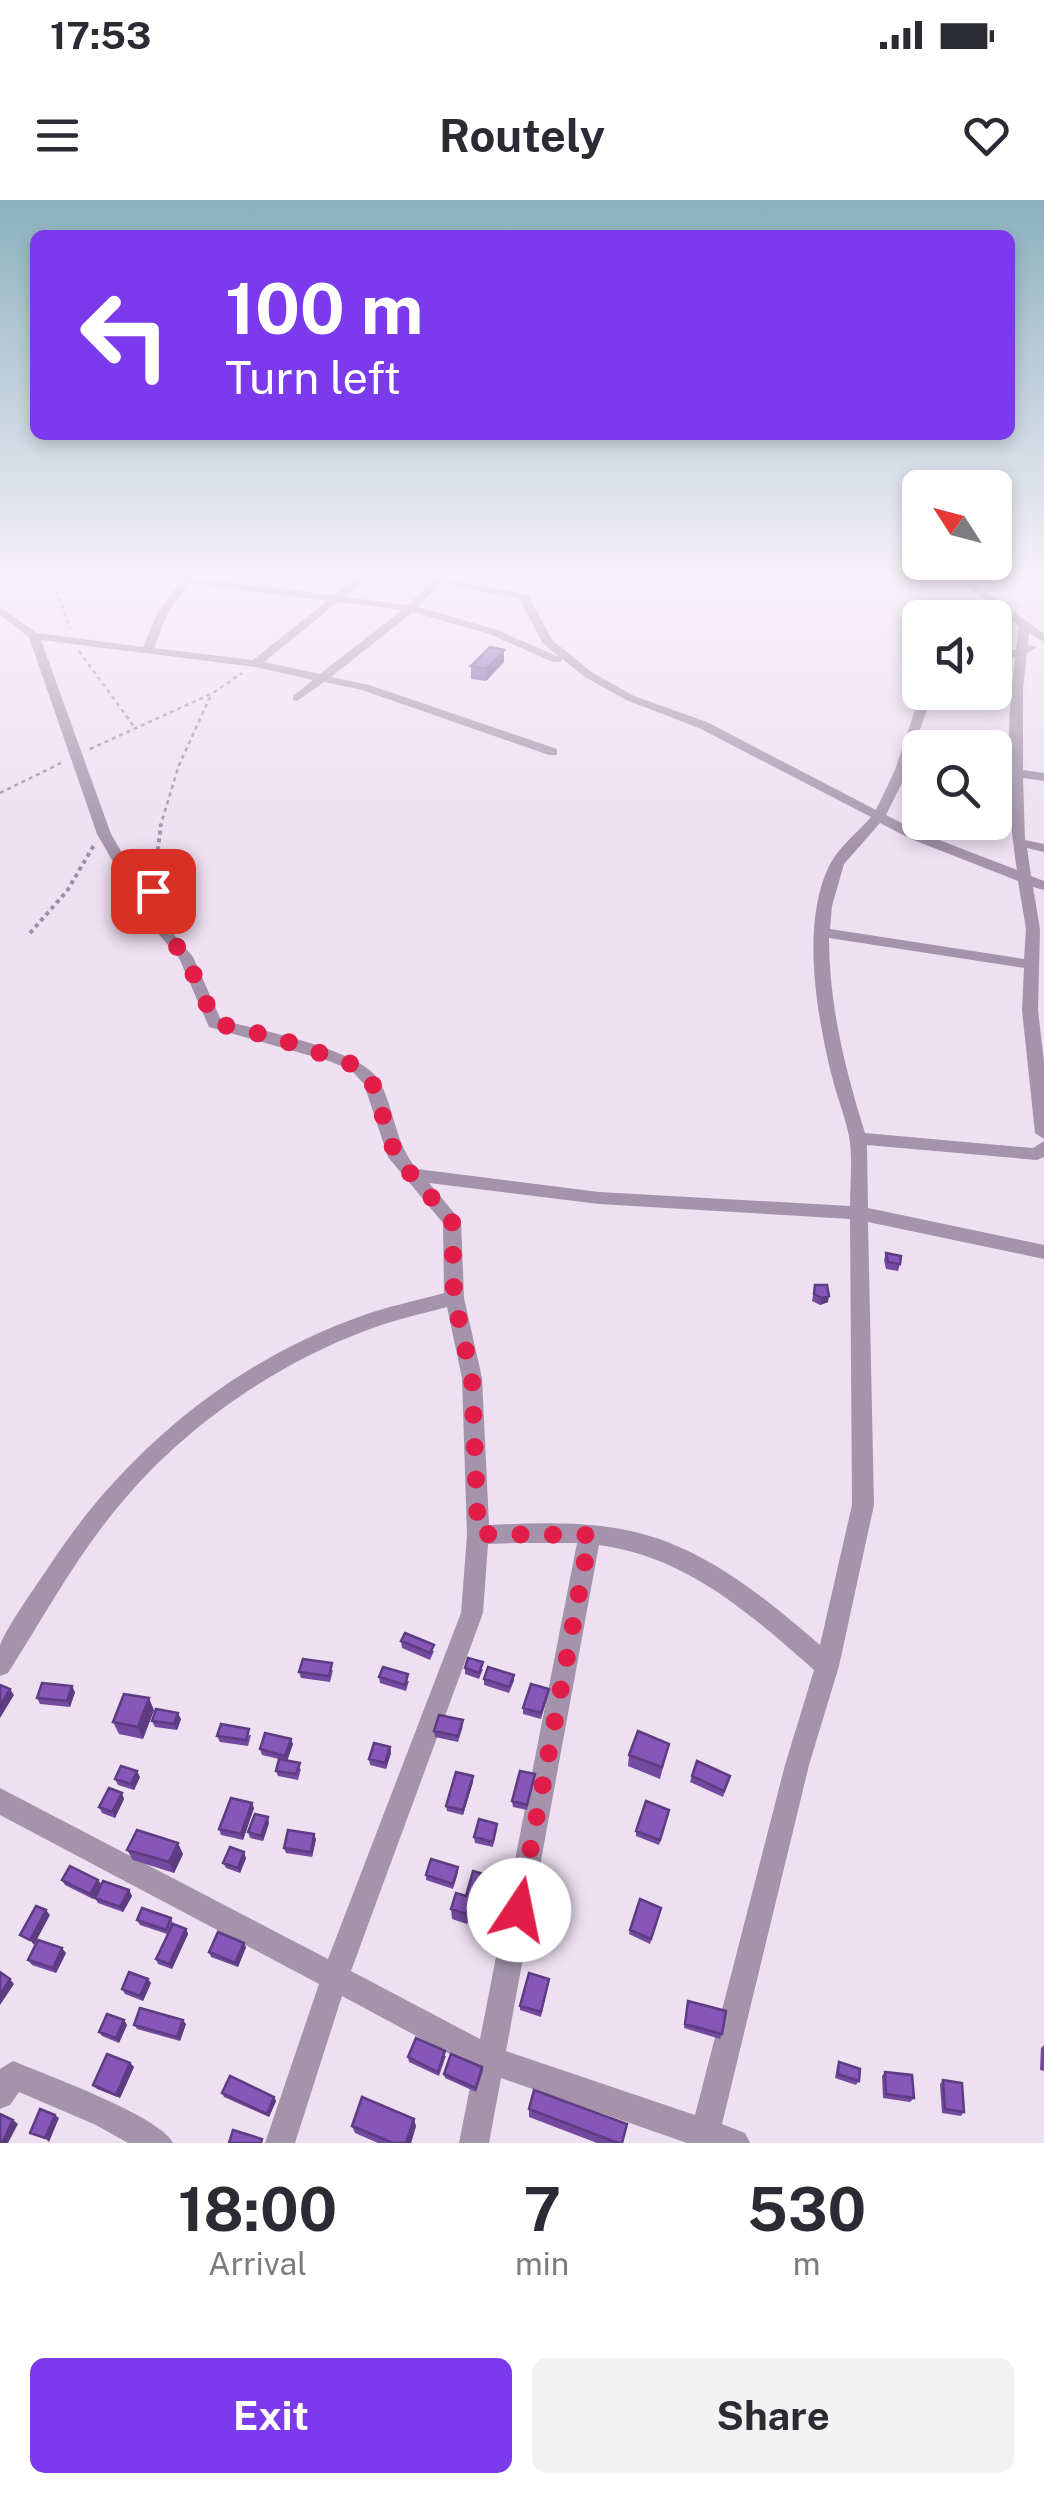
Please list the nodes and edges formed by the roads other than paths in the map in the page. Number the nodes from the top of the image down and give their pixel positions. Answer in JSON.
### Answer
{"nodes":[{"id":1,"x":44,"y":666,"type":"edge"},
{"id":2,"x":264,"y":666,"type":"edge"},
{"id":3,"x":338,"y":666,"type":"edge"},
{"id":4,"x":568,"y":666,"type":"edge"},
{"id":5,"x":576,"y":666,"type":"edge"},
{"id":6,"x":1020,"y":666,"type":"edge"},
{"id":7,"x":589,"y":676,"type":"junction"},
{"id":8,"x":323,"y":678,"type":"junction"},
{"id":9,"x":297,"y":698,"type":"dead end"},
{"id":10,"x":921,"y":710,"type":"edge"},
{"id":11,"x":552,"y":752,"type":"dead end"},
{"id":12,"x":1016,"y":773,"type":"junction"},
{"id":13,"x":1044,"y":777,"type":"edge"},
{"id":14,"x":878,"y":818,"type":"junction"},
{"id":15,"x":1017,"y":842,"type":"junction"},
{"id":16,"x":1044,"y":848,"type":"edge"},
{"id":17,"x":1023,"y":879,"type":"junction"},
{"id":18,"x":1044,"y":886,"type":"edge"},
{"id":19,"x":825,"y":933,"type":"junction"},
{"id":20,"x":1030,"y":964,"type":"junction"},
{"id":21,"x":858,"y":1138,"type":"junction"},
{"id":22,"x":1044,"y":1146,"type":"edge"},
{"id":23,"x":411,"y":1174,"type":"junction"},
{"id":24,"x":859,"y":1213,"type":"junction"},
{"id":25,"x":1044,"y":1252,"type":"edge"},
{"id":26,"x":454,"y":1298,"type":"junction"},
{"id":27,"x":478,"y":1534,"type":"junction"},
{"id":28,"x":590,"y":1535,"type":"junction"},
{"id":29,"x":0,"y":1666,"type":"edge"},
{"id":30,"x":826,"y":1666,"type":"junction"},
{"id":31,"x":0,"y":1801,"type":"edge"},
{"id":32,"x":334,"y":1979,"type":"junction"},
{"id":33,"x":491,"y":2060,"type":"junction"},
{"id":34,"x":4,"y":2079,"type":"edge"},
{"id":35,"x":703,"y":2139,"type":"edge"},
{"id":36,"x":158,"y":2143,"type":"edge"},
{"id":37,"x":280,"y":2143,"type":"edge"},
{"id":38,"x":474,"y":2143,"type":"edge"},
{"id":39,"x":735,"y":2143,"type":"edge"}],
"edges":[{"from":1,"to":23,"type":"street"},
{"from":2,"to":8,"type":"street"},
{"from":3,"to":8,"type":"street"},
{"from":4,"to":7,"type":"street"},
{"from":5,"to":7,"type":"street"},
{"from":6,"to":12,"type":"street"},
{"from":7,"to":14,"type":"street"},
{"from":8,"to":9,"type":"street"},
{"from":8,"to":11,"type":"street"},
{"from":10,"to":14,"type":"street"},
{"from":12,"to":13,"type":"street"},
{"from":12,"to":15,"type":"street"},
{"from":14,"to":17,"type":"street"},
{"from":14,"to":19,"type":"street"},
{"from":15,"to":16,"type":"street"},
{"from":15,"to":17,"type":"street"},
{"from":17,"to":18,"type":"street"},
{"from":17,"to":20,"type":"street"},
{"from":19,"to":20,"type":"street"},
{"from":19,"to":21,"type":"street"},
{"from":20,"to":22,"type":"street"},
{"from":21,"to":22,"type":"street"},
{"from":21,"to":24,"type":"street"},
{"from":23,"to":24,"type":"street"},
{"from":23,"to":26,"type":"street"},
{"from":24,"to":25,"type":"street"},
{"from":24,"to":30,"type":"street"},
{"from":26,"to":27,"type":"street"},
{"from":26,"to":29,"type":"street"},
{"from":27,"to":28,"type":"street"},
{"from":27,"to":32,"type":"street"},
{"from":28,"to":30,"type":"street"},
{"from":28,"to":33,"type":"street"},
{"from":30,"to":35,"type":"street"},
{"from":31,"to":32,"type":"street"},
{"from":32,"to":33,"type":"street"},
{"from":32,"to":37,"type":"street"},
{"from":33,"to":35,"type":"street"},
{"from":33,"to":38,"type":"street"},
{"from":34,"to":36,"type":"street"},
{"from":35,"to":39,"type":"street"}]}
